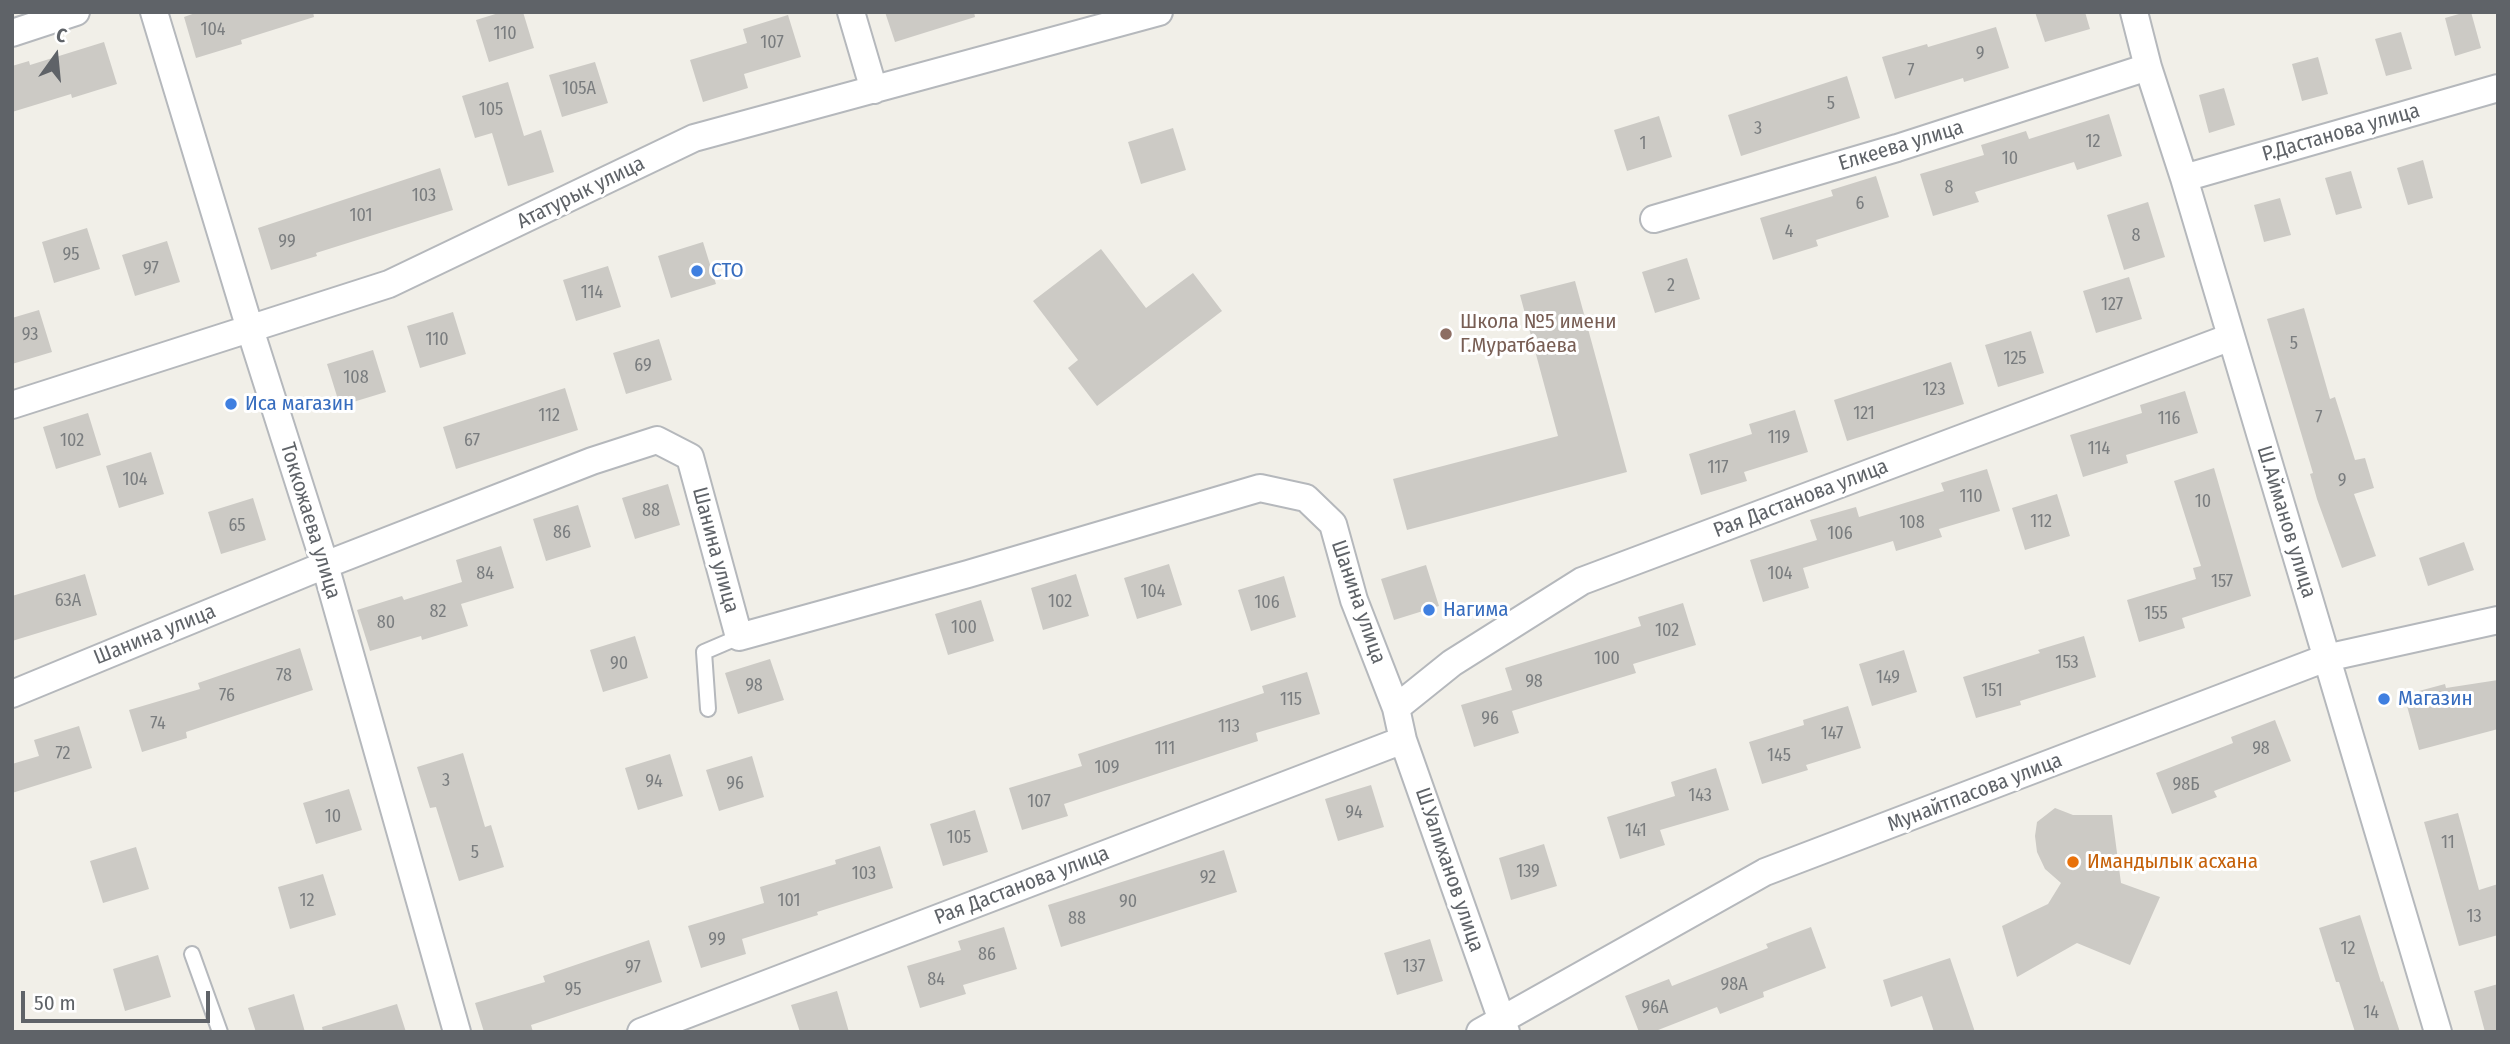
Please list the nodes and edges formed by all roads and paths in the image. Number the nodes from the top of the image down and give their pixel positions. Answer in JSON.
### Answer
{"nodes":[{"id":1,"x":76,"y":12,"type":"edge"},
{"id":2,"x":154,"y":12,"type":"edge"},
{"id":3,"x":851,"y":12,"type":"edge"},
{"id":4,"x":1159,"y":12,"type":"edge"},
{"id":5,"x":2134,"y":12,"type":"edge"},
{"id":6,"x":12,"y":33,"type":"edge"},
{"id":7,"x":2148,"y":68,"type":"junction"},
{"id":8,"x":2498,"y":88,"type":"edge"},
{"id":9,"x":874,"y":90,"type":"junction"},
{"id":10,"x":2183,"y":178,"type":"junction"},
{"id":11,"x":1654,"y":219,"type":"dead end"},
{"id":12,"x":250,"y":329,"type":"junction"},
{"id":13,"x":2231,"y":337,"type":"junction"},
{"id":14,"x":12,"y":405,"type":"edge"},
{"id":15,"x":325,"y":565,"type":"junction"},
{"id":16,"x":2498,"y":620,"type":"edge"},
{"id":17,"x":739,"y":637,"type":"junction"},
{"id":18,"x":2326,"y":658,"type":"junction"},
{"id":19,"x":12,"y":694,"type":"edge"},
{"id":20,"x":1396,"y":708,"type":"junction"},
{"id":21,"x":708,"y":709,"type":"dead end"},
{"id":22,"x":1403,"y":740,"type":"junction"},
{"id":23,"x":192,"y":954,"type":"dead end"},
{"id":24,"x":1496,"y":1027,"type":"edge"},
{"id":25,"x":220,"y":1032,"type":"edge"},
{"id":26,"x":457,"y":1032,"type":"edge"},
{"id":27,"x":641,"y":1032,"type":"edge"},
{"id":28,"x":2438,"y":1032,"type":"edge"}],
"edges":[{"from":1,"to":6,"type":"street"},
{"from":2,"to":12,"type":"street","name":"Токкожаева улица"},
{"from":3,"to":9,"type":"street"},
{"from":4,"to":9,"type":"street","name":"Ататурык улица"},
{"from":5,"to":7,"type":"street","name":"Ш.Айманов улица"},
{"from":7,"to":10,"type":"street","name":"Ш.Айманов улица"},
{"from":7,"to":11,"type":"street","name":"Елкеева улица"},
{"from":8,"to":10,"type":"street","name":"Р.Дастанова улица"},
{"from":9,"to":12,"type":"street","name":"Ататурык улица"},
{"from":10,"to":13,"type":"street","name":"Ш.Айманов улица"},
{"from":12,"to":14,"type":"street","name":"Ататурык улица"},
{"from":12,"to":15,"type":"street","name":"Токкожаева улица"},
{"from":13,"to":18,"type":"street","name":"Ш.Айманов улица"},
{"from":13,"to":20,"type":"street","name":"Рая Дастанова улица"},
{"from":15,"to":17,"type":"street","name":"Шанина улица"},
{"from":15,"to":19,"type":"street","name":"Шанина улица"},
{"from":15,"to":26,"type":"street","name":"Токкожаева улица"},
{"from":16,"to":18,"type":"street","name":"Мунайтпасова улица"},
{"from":17,"to":20,"type":"street","name":"Шанина улица"},
{"from":17,"to":21,"type":"lane"},
{"from":18,"to":24,"type":"street","name":"Мунайтпасова улица"},
{"from":18,"to":28,"type":"street","name":"Ш.Айманов улица"},
{"from":20,"to":22,"type":"street","name":"Ш.Уалиханов улица"},
{"from":22,"to":24,"type":"street","name":"Ш.Уалиханов улица"},
{"from":22,"to":27,"type":"street","name":"Рая Дастанова улица"},
{"from":23,"to":25,"type":"lane"}]}
